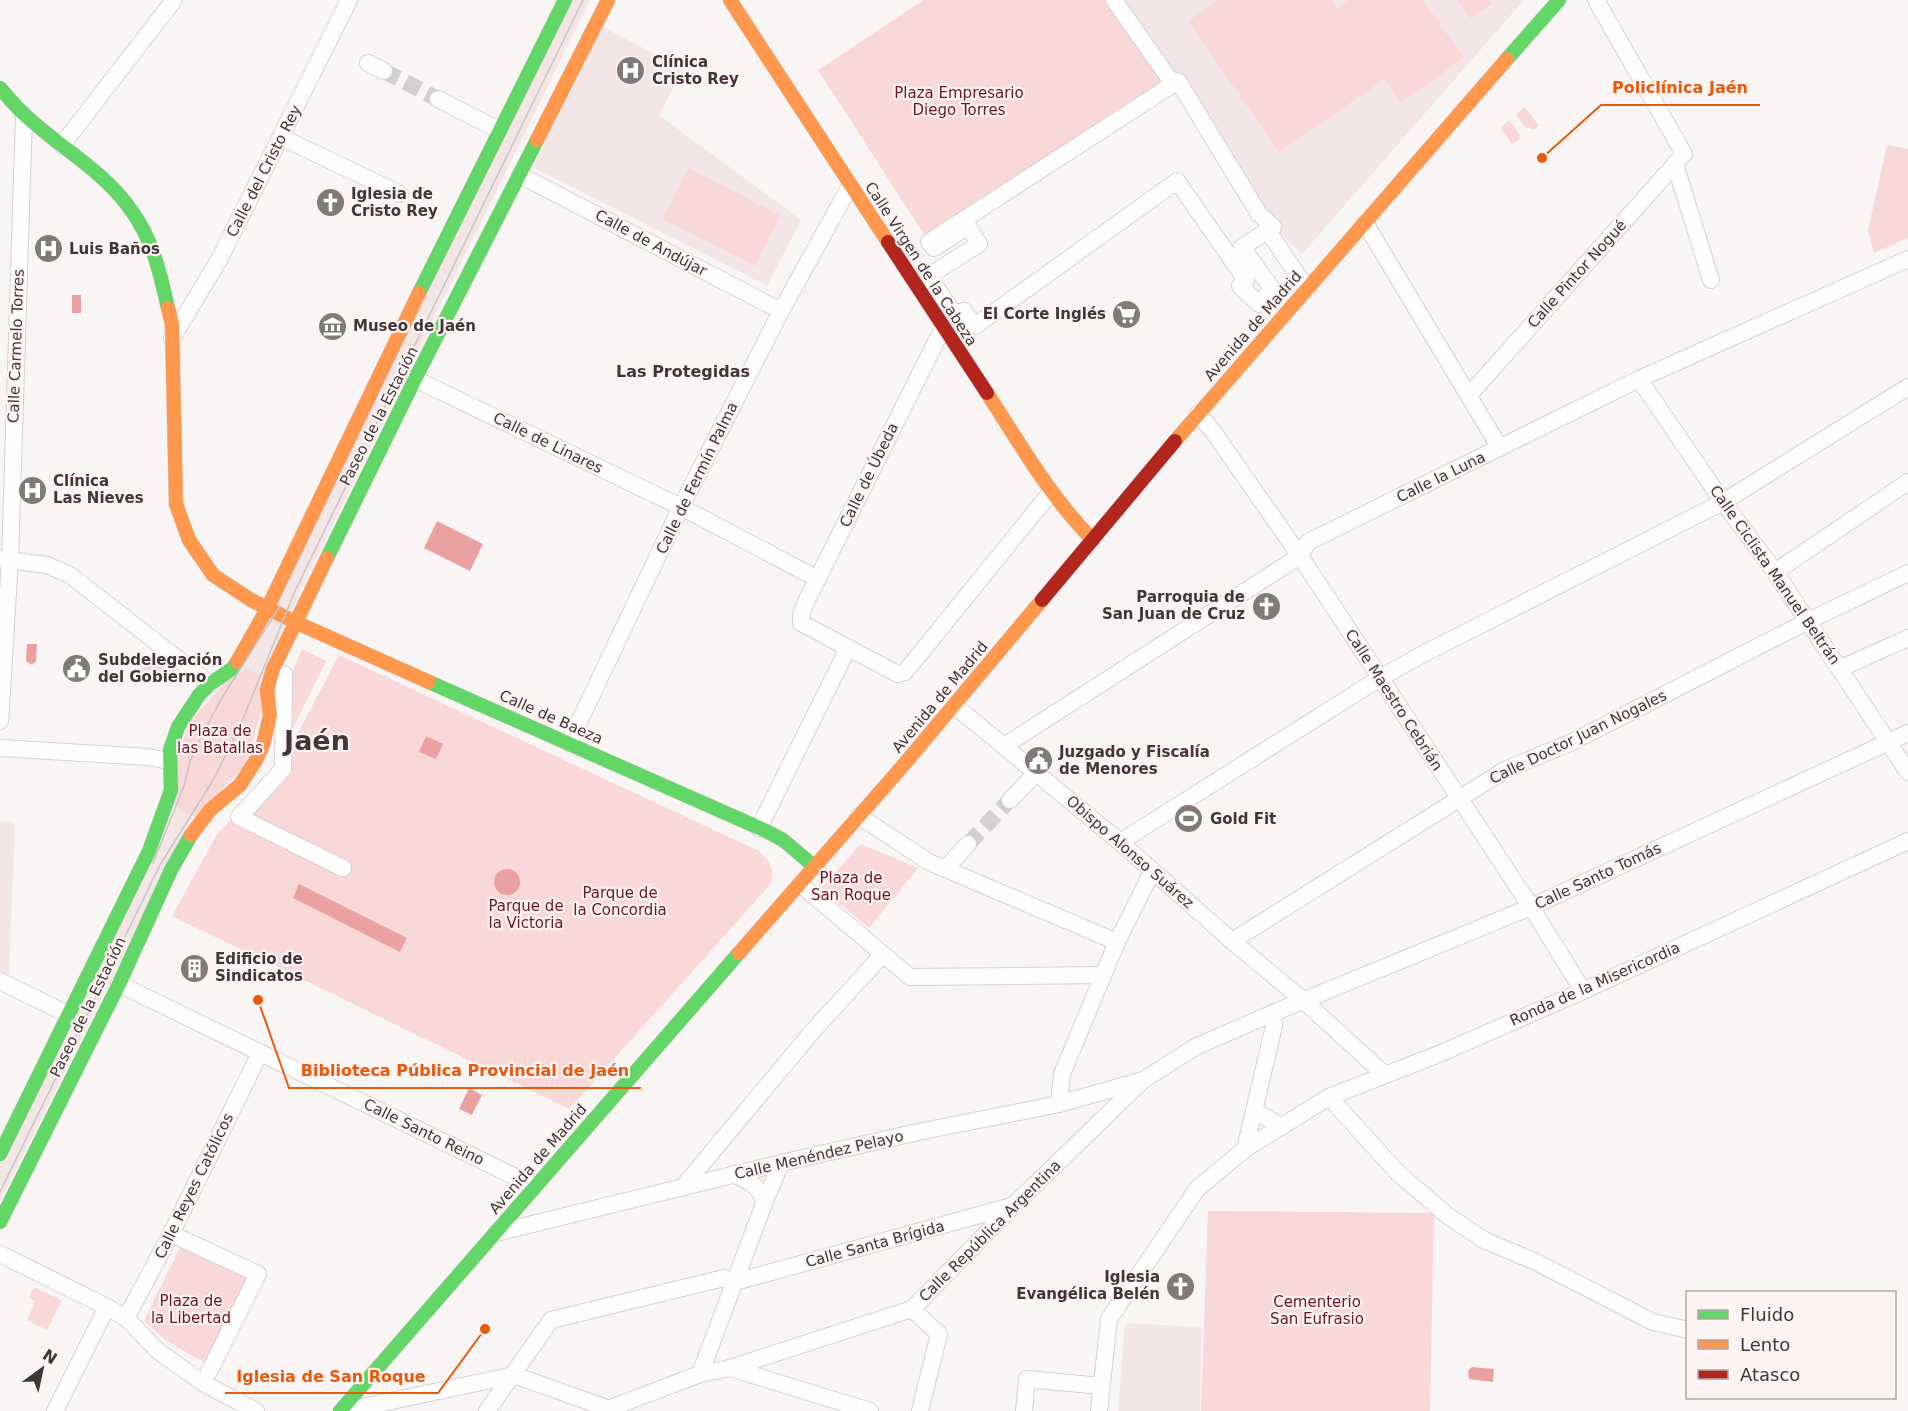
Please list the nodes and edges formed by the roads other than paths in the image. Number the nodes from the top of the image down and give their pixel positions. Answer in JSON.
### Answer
{"nodes":[{"id":1,"x":174,"y":0,"type":"edge"},
{"id":2,"x":349,"y":0,"type":"edge"},
{"id":3,"x":608,"y":0,"type":"edge"},
{"id":4,"x":730,"y":0,"type":"edge"},
{"id":5,"x":1114,"y":0,"type":"edge"},
{"id":6,"x":1559,"y":0,"type":"edge"},
{"id":7,"x":1596,"y":0,"type":"edge"},
{"id":8,"x":560,"y":2,"type":"edge"},
{"id":9,"x":368,"y":63,"type":"dead end"},
{"id":10,"x":384,"y":71,"type":"tunnel mouth"},
{"id":11,"x":1171,"y":81,"type":"dead end"},
{"id":12,"x":0,"y":87,"type":"edge"},
{"id":13,"x":438,"y":99,"type":"tunnel mouth"},
{"id":14,"x":24,"y":115,"type":"junction"},
{"id":15,"x":499,"y":130,"type":"junction"},
{"id":16,"x":281,"y":137,"type":"junction"},
{"id":17,"x":62,"y":146,"type":"junction"},
{"id":18,"x":1679,"y":159,"type":"junction"},
{"id":19,"x":520,"y":175,"type":"junction"},
{"id":20,"x":850,"y":186,"type":"junction"},
{"id":21,"x":400,"y":194,"type":"dead end"},
{"id":22,"x":1365,"y":223,"type":"junction"},
{"id":23,"x":1268,"y":231,"type":"junction"},
{"id":24,"x":1908,"y":259,"type":"edge"},
{"id":25,"x":1711,"y":280,"type":"dead end"},
{"id":26,"x":1307,"y":289,"type":"junction"},
{"id":27,"x":781,"y":311,"type":"junction"},
{"id":28,"x":943,"y":328,"type":"junction"},
{"id":29,"x":172,"y":338,"type":"junction"},
{"id":30,"x":415,"y":379,"type":"junction"},
{"id":31,"x":1639,"y":379,"type":"junction"},
{"id":32,"x":1908,"y":387,"type":"edge"},
{"id":33,"x":1470,"y":394,"type":"junction"},
{"id":34,"x":1198,"y":414,"type":"junction"},
{"id":35,"x":1500,"y":448,"type":"junction"},
{"id":36,"x":1908,"y":482,"type":"edge"},
{"id":37,"x":1051,"y":492,"type":"junction"},
{"id":38,"x":1723,"y":502,"type":"junction"},
{"id":39,"x":681,"y":507,"type":"junction"},
{"id":40,"x":1093,"y":540,"type":"junction"},
{"id":41,"x":1300,"y":556,"type":"junction"},
{"id":42,"x":5,"y":559,"type":"edge"},
{"id":43,"x":1775,"y":572,"type":"junction"},
{"id":44,"x":1908,"y":573,"type":"edge"},
{"id":45,"x":818,"y":579,"type":"junction"},
{"id":46,"x":267,"y":609,"type":"junction"},
{"id":47,"x":1808,"y":621,"type":"junction"},
{"id":48,"x":295,"y":622,"type":"junction"},
{"id":49,"x":1908,"y":638,"type":"edge"},
{"id":50,"x":848,"y":648,"type":"junction"},
{"id":51,"x":1841,"y":669,"type":"junction"},
{"id":52,"x":284,"y":674,"type":"dead end"},
{"id":53,"x":1380,"y":678,"type":"junction"},
{"id":54,"x":210,"y":684,"type":"junction"},
{"id":55,"x":954,"y":706,"type":"junction"},
{"id":56,"x":0,"y":721,"type":"edge"},
{"id":57,"x":1908,"y":733,"type":"edge"},
{"id":58,"x":1888,"y":742,"type":"junction"},
{"id":59,"x":569,"y":743,"type":"junction"},
{"id":60,"x":1004,"y":746,"type":"junction"},
{"id":61,"x":0,"y":748,"type":"edge"},
{"id":62,"x":169,"y":761,"type":"junction"},
{"id":63,"x":1037,"y":772,"type":"junction"},
{"id":64,"x":1908,"y":772,"type":"edge"},
{"id":65,"x":1458,"y":798,"type":"junction"},
{"id":66,"x":1010,"y":800,"type":"tunnel mouth"},
{"id":67,"x":859,"y":816,"type":"junction"},
{"id":68,"x":759,"y":828,"type":"junction"},
{"id":69,"x":1908,"y":841,"type":"edge"},
{"id":70,"x":1120,"y":842,"type":"junction"},
{"id":71,"x":968,"y":844,"type":"tunnel mouth"},
{"id":72,"x":815,"y":867,"type":"junction"},
{"id":73,"x":343,"y":868,"type":"dead end"},
{"id":74,"x":945,"y":869,"type":"junction"},
{"id":75,"x":1152,"y":872,"type":"junction"},
{"id":76,"x":800,"y":884,"type":"junction"},
{"id":77,"x":1531,"y":907,"type":"junction"},
{"id":78,"x":1232,"y":941,"type":"junction"},
{"id":79,"x":1117,"y":942,"type":"junction"},
{"id":80,"x":877,"y":961,"type":"dead end"},
{"id":81,"x":1103,"y":975,"type":"junction"},
{"id":82,"x":0,"y":981,"type":"edge"},
{"id":83,"x":119,"y":984,"type":"junction"},
{"id":84,"x":1583,"y":991,"type":"junction"},
{"id":85,"x":1304,"y":1001,"type":"junction"},
{"id":86,"x":1274,"y":1013,"type":"junction"},
{"id":87,"x":69,"y":1015,"type":"junction"},
{"id":88,"x":260,"y":1053,"type":"junction"},
{"id":89,"x":1385,"y":1076,"type":"junction"},
{"id":90,"x":1142,"y":1081,"type":"junction"},
{"id":91,"x":1329,"y":1097,"type":"junction"},
{"id":92,"x":1059,"y":1104,"type":"junction"},
{"id":93,"x":1254,"y":1110,"type":"junction"},
{"id":94,"x":1281,"y":1127,"type":"junction"},
{"id":95,"x":1245,"y":1149,"type":"junction"},
{"id":96,"x":0,"y":1154,"type":"edge"},
{"id":97,"x":782,"y":1162,"type":"junction"},
{"id":98,"x":733,"y":1174,"type":"junction"},
{"id":99,"x":534,"y":1186,"type":"junction"},
{"id":100,"x":682,"y":1188,"type":"junction"},
{"id":101,"x":765,"y":1201,"type":"junction"},
{"id":102,"x":1014,"y":1205,"type":"junction"},
{"id":103,"x":0,"y":1222,"type":"edge"},
{"id":104,"x":496,"y":1233,"type":"junction"},
{"id":105,"x":180,"y":1238,"type":"dead end"},
{"id":106,"x":0,"y":1254,"type":"edge"},
{"id":107,"x":735,"y":1282,"type":"junction"},
{"id":108,"x":912,"y":1309,"type":"junction"},
{"id":109,"x":102,"y":1317,"type":"dead end"},
{"id":110,"x":126,"y":1318,"type":"junction"},
{"id":111,"x":1686,"y":1330,"type":"edge"},
{"id":112,"x":730,"y":1368,"type":"junction"},
{"id":113,"x":209,"y":1372,"type":"dead end"},
{"id":114,"x":700,"y":1374,"type":"junction"},
{"id":115,"x":514,"y":1375,"type":"junction"},
{"id":116,"x":1101,"y":1386,"type":"junction"},
{"id":117,"x":610,"y":1410,"type":"edge"},
{"id":118,"x":55,"y":1411,"type":"edge"},
{"id":119,"x":256,"y":1411,"type":"edge"},
{"id":120,"x":342,"y":1411,"type":"edge"},
{"id":121,"x":488,"y":1411,"type":"edge"},
{"id":122,"x":870,"y":1411,"type":"edge"},
{"id":123,"x":921,"y":1411,"type":"edge"},
{"id":124,"x":1024,"y":1411,"type":"edge"},
{"id":125,"x":1099,"y":1411,"type":"edge"}],
"edges":[{"from":1,"to":17,"type":"street"},
{"from":2,"to":16,"type":"street","name":"Calle del Cristo Rey"},
{"from":3,"to":19,"type":"street","name":"Paseo de la Estación"},
{"from":4,"to":20,"type":"street","name":"Calle Virgen de la Cabeza"},
{"from":5,"to":11,"type":"street"},
{"from":6,"to":22,"type":"street","name":"Avenida de Madrid"},
{"from":7,"to":18,"type":"street"},
{"from":8,"to":15,"type":"street","name":"Paseo de la Estación"},
{"from":9,"to":10,"type":"street"},
{"from":12,"to":14,"type":"street","name":"Calle de Baeza"},
{"from":13,"to":15,"type":"street"},
{"from":14,"to":17,"type":"street","name":"Calle de Baeza"},
{"from":14,"to":42,"type":"street","name":"Calle Carmelo Torres"},
{"from":15,"to":46,"type":"street","name":"Paseo de la Estación"},
{"from":16,"to":21,"type":"street"},
{"from":16,"to":29,"type":"street","name":"Calle del Cristo Rey"},
{"from":17,"to":29,"type":"street","name":"Calle de Baeza"},
{"from":18,"to":25,"type":"street"},
{"from":18,"to":33,"type":"street","name":"Calle Pintor Nogué"},
{"from":19,"to":27,"type":"street","name":"Calle de Andújar"},
{"from":19,"to":30,"type":"street","name":"Paseo de la Estación"},
{"from":20,"to":27,"type":"street","name":"Calle de Fermín Palma"},
{"from":20,"to":28,"type":"street","name":"Calle Virgen de la Cabeza"},
{"from":22,"to":26,"type":"street","name":"Avenida de Madrid"},
{"from":22,"to":33,"type":"street"},
{"from":23,"to":23,"type":"street"},
{"from":23,"to":26,"type":"street"},
{"from":24,"to":31,"type":"street","name":"Calle la Luna"},
{"from":26,"to":34,"type":"street","name":"Avenida de Madrid"},
{"from":27,"to":39,"type":"street","name":"Calle de Fermín Palma"},
{"from":28,"to":37,"type":"street","name":"Calle Virgen de la Cabeza"},
{"from":28,"to":45,"type":"street","name":"Calle de Úbeda"},
{"from":29,"to":46,"type":"street","name":"Calle de Baeza"},
{"from":30,"to":39,"type":"street","name":"Calle de Linares"},
{"from":30,"to":48,"type":"street","name":"Paseo de la Estación"},
{"from":31,"to":35,"type":"street","name":"Calle la Luna"},
{"from":31,"to":38,"type":"street","name":"Calle Ciclista Manuel Beltrán"},
{"from":32,"to":38,"type":"street"},
{"from":33,"to":35,"type":"street"},
{"from":34,"to":40,"type":"street","name":"Avenida de Madrid"},
{"from":34,"to":41,"type":"street","name":"Calle Maestro Cebrián"},
{"from":35,"to":41,"type":"street","name":"Calle la Luna"},
{"from":36,"to":43,"type":"street"},
{"from":37,"to":40,"type":"street","name":"Calle Virgen de la Cabeza"},
{"from":37,"to":50,"type":"street"},
{"from":38,"to":43,"type":"street","name":"Calle Ciclista Manuel Beltrán"},
{"from":38,"to":53,"type":"street"},
{"from":39,"to":45,"type":"street","name":"Calle de Linares"},
{"from":39,"to":59,"type":"street","name":"Calle de Fermín Palma"},
{"from":40,"to":55,"type":"street","name":"Avenida de Madrid"},
{"from":41,"to":53,"type":"street","name":"Calle Maestro Cebrián"},
{"from":41,"to":60,"type":"street","name":"Calle la Luna"},
{"from":42,"to":54,"type":"street"},
{"from":42,"to":56,"type":"street","name":"Calle Carmelo Torres"},
{"from":43,"to":47,"type":"street","name":"Calle Ciclista Manuel Beltrán"},
{"from":44,"to":47,"type":"street","name":"Calle Doctor Juan Nogales"},
{"from":45,"to":50,"type":"street","name":"Calle de Úbeda"},
{"from":46,"to":48,"type":"street","name":"Calle de Baeza"},
{"from":46,"to":54,"type":"street","name":"Paseo de la Estación"},
{"from":47,"to":51,"type":"street","name":"Calle Ciclista Manuel Beltrán"},
{"from":47,"to":65,"type":"street","name":"Calle Doctor Juan Nogales"},
{"from":48,"to":59,"type":"street","name":"Calle de Baeza"},
{"from":48,"to":83,"type":"street","name":"Paseo de la Estación"},
{"from":49,"to":51,"type":"street"},
{"from":50,"to":68,"type":"street"},
{"from":51,"to":58,"type":"street","name":"Calle Ciclista Manuel Beltrán"},
{"from":52,"to":73,"type":"street"},
{"from":53,"to":65,"type":"street","name":"Calle Maestro Cebrián"},
{"from":53,"to":70,"type":"street"},
{"from":54,"to":62,"type":"street"},
{"from":55,"to":60,"type":"street","name":"Obispo Alonso Suárez"},
{"from":55,"to":67,"type":"street","name":"Avenida de Madrid"},
{"from":57,"to":58,"type":"street","name":"Calle Santo Tomás"},
{"from":58,"to":64,"type":"street","name":"Calle Ciclista Manuel Beltrán"},
{"from":58,"to":77,"type":"street","name":"Calle Santo Tomás"},
{"from":59,"to":68,"type":"street","name":"Calle de Baeza"},
{"from":60,"to":63,"type":"street","name":"Obispo Alonso Suárez"},
{"from":61,"to":62,"type":"street"},
{"from":62,"to":87,"type":"street","name":"Paseo de la Estación"},
{"from":63,"to":66,"type":"street"},
{"from":63,"to":70,"type":"street","name":"Obispo Alonso Suárez"},
{"from":65,"to":77,"type":"street","name":"Calle Maestro Cebrián"},
{"from":65,"to":78,"type":"street","name":"Calle Doctor Juan Nogales"},
{"from":67,"to":72,"type":"street","name":"Avenida de Madrid"},
{"from":67,"to":74,"type":"street"},
{"from":68,"to":72,"type":"street","name":"Calle de Baeza"},
{"from":69,"to":84,"type":"street","name":"Ronda de la Misericordia"},
{"from":70,"to":75,"type":"street","name":"Obispo Alonso Suárez"},
{"from":71,"to":74,"type":"street"},
{"from":72,"to":76,"type":"street","name":"Avenida de Madrid"},
{"from":74,"to":79,"type":"street"},
{"from":75,"to":78,"type":"street","name":"Obispo Alonso Suárez"},
{"from":75,"to":79,"type":"street"},
{"from":76,"to":81,"type":"street"},
{"from":76,"to":99,"type":"street","name":"Avenida de Madrid"},
{"from":77,"to":84,"type":"street","name":"Calle Maestro Cebrián"},
{"from":77,"to":85,"type":"street","name":"Calle Santo Tomás"},
{"from":78,"to":85,"type":"street","name":"Obispo Alonso Suárez"},
{"from":79,"to":81,"type":"street"},
{"from":80,"to":100,"type":"street"},
{"from":81,"to":92,"type":"street"},
{"from":82,"to":87,"type":"street"},
{"from":83,"to":88,"type":"street","name":"Calle Santo Reino"},
{"from":83,"to":103,"type":"street","name":"Paseo de la Estación"},
{"from":84,"to":89,"type":"street","name":"Ronda de la Misericordia"},
{"from":85,"to":86,"type":"street","name":"Calle República Argentina"},
{"from":85,"to":89,"type":"street","name":"Obispo Alonso Suárez"},
{"from":86,"to":90,"type":"street","name":"Calle República Argentina"},
{"from":86,"to":93,"type":"street"},
{"from":87,"to":96,"type":"street","name":"Paseo de la Estación"},
{"from":88,"to":99,"type":"street","name":"Calle Santo Reino"},
{"from":88,"to":110,"type":"street","name":"Calle Reyes Católicos"},
{"from":89,"to":91,"type":"street","name":"Ronda de la Misericordia"},
{"from":90,"to":92,"type":"street","name":"Calle Menéndez Pelayo"},
{"from":90,"to":102,"type":"street","name":"Calle República Argentina"},
{"from":91,"to":94,"type":"street","name":"Ronda de la Misericordia"},
{"from":91,"to":111,"type":"street"},
{"from":92,"to":97,"type":"street","name":"Calle Menéndez Pelayo"},
{"from":93,"to":94,"type":"street"},
{"from":93,"to":95,"type":"street"},
{"from":94,"to":95,"type":"street","name":"Ronda de la Misericordia"},
{"from":95,"to":116,"type":"street","name":"Ronda de la Misericordia"},
{"from":97,"to":98,"type":"street","name":"Calle Menéndez Pelayo"},
{"from":97,"to":101,"type":"street"},
{"from":98,"to":100,"type":"street","name":"Calle Menéndez Pelayo"},
{"from":98,"to":101,"type":"street"},
{"from":99,"to":104,"type":"street","name":"Avenida de Madrid"},
{"from":100,"to":104,"type":"street","name":"Calle Menéndez Pelayo"},
{"from":101,"to":107,"type":"street"},
{"from":102,"to":107,"type":"street","name":"Calle Santa Brígida"},
{"from":102,"to":108,"type":"street","name":"Calle República Argentina"},
{"from":104,"to":120,"type":"street","name":"Avenida de Madrid"},
{"from":105,"to":113,"type":"street"},
{"from":106,"to":110,"type":"street"},
{"from":107,"to":114,"type":"street"},
{"from":107,"to":115,"type":"street","name":"Calle Santa Brígida"},
{"from":108,"to":112,"type":"street","name":"Calle República Argentina"},
{"from":108,"to":123,"type":"street"},
{"from":109,"to":118,"type":"street"},
{"from":110,"to":119,"type":"street"},
{"from":112,"to":114,"type":"street","name":"Calle República Argentina"},
{"from":112,"to":122,"type":"street"},
{"from":114,"to":117,"type":"street","name":"Calle República Argentina"},
{"from":115,"to":117,"type":"street"},
{"from":115,"to":120,"type":"street"},
{"from":115,"to":121,"type":"street","name":"Calle Santa Brígida"},
{"from":116,"to":124,"type":"street"},
{"from":116,"to":125,"type":"street","name":"Ronda de la Misericordia"}]}
